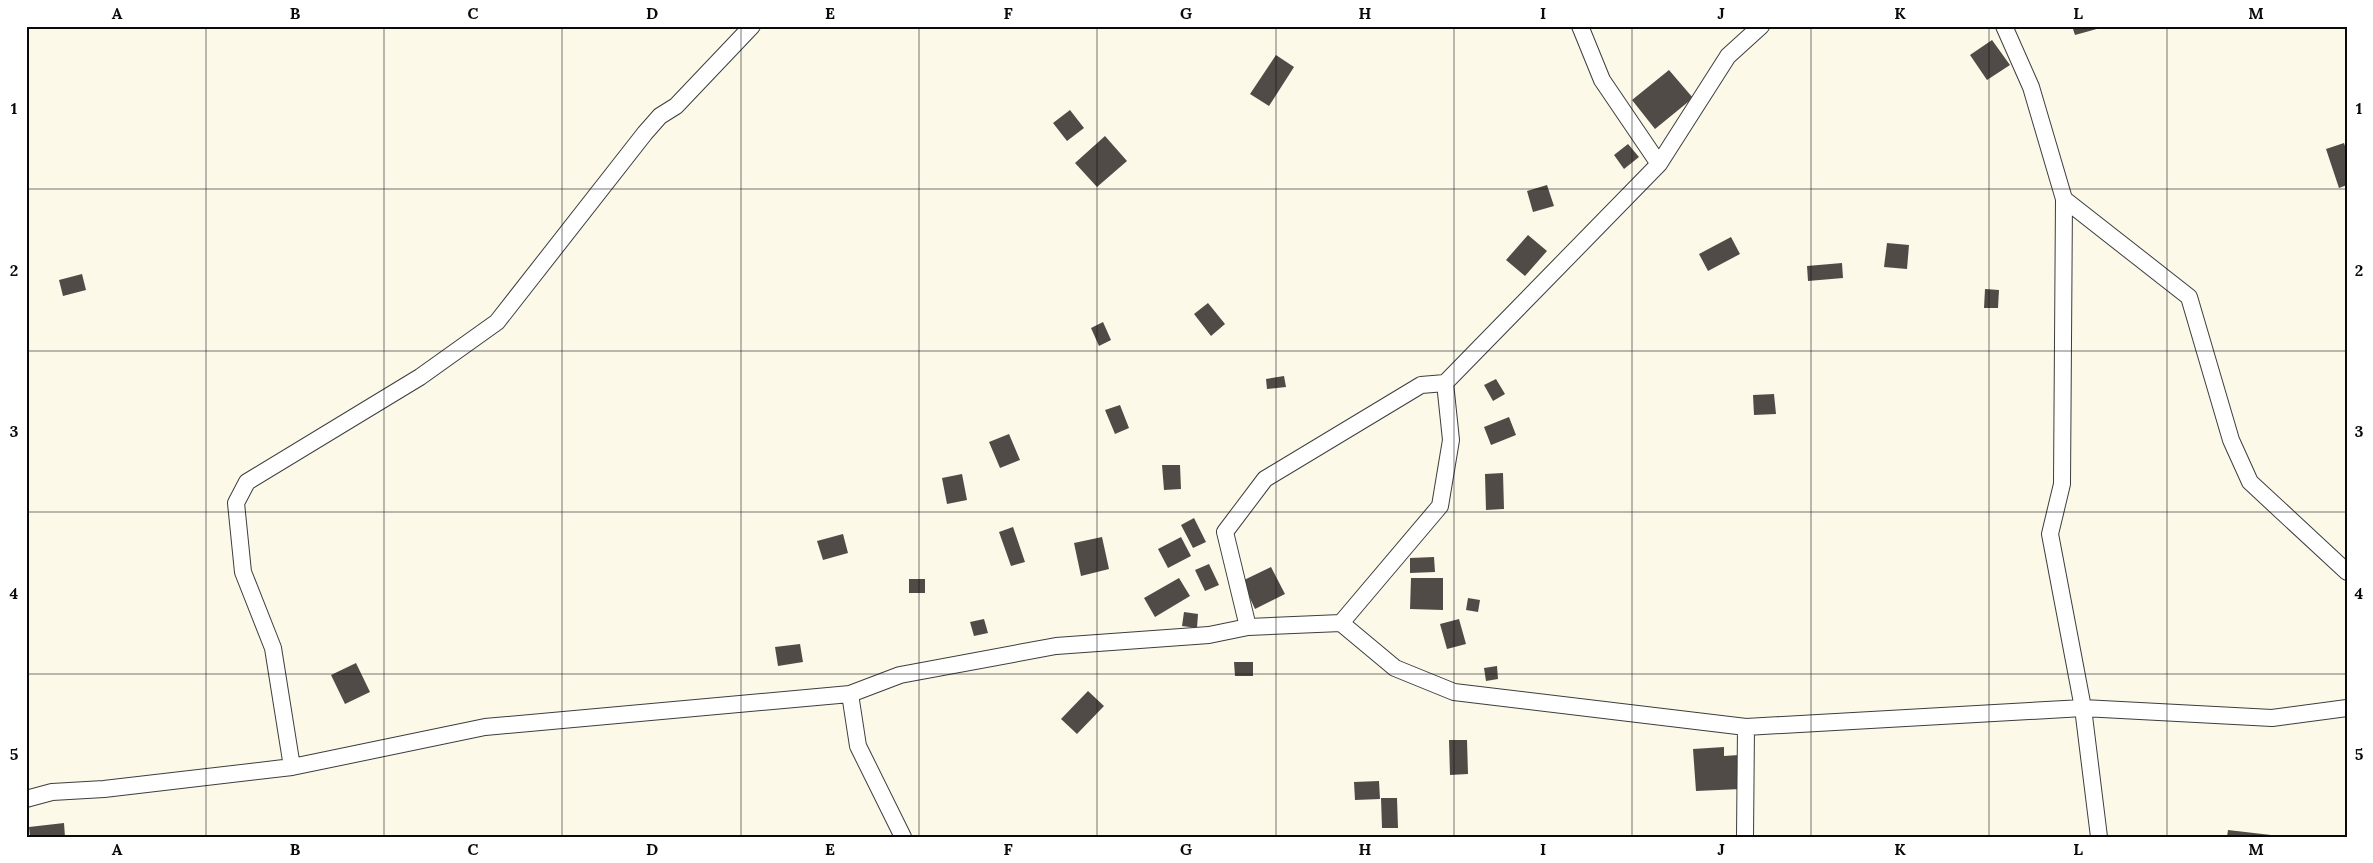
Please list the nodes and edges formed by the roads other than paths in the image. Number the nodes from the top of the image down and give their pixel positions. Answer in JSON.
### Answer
{"nodes":[{"id":1,"x":752,"y":26,"type":"edge"},
{"id":2,"x":1580,"y":26,"type":"edge"},
{"id":3,"x":1761,"y":26,"type":"edge"},
{"id":4,"x":2004,"y":26,"type":"edge"},
{"id":5,"x":1659,"y":164,"type":"junction"},
{"id":6,"x":2064,"y":199,"type":"junction"},
{"id":7,"x":1445,"y":383,"type":"junction"},
{"id":8,"x":2347,"y":572,"type":"edge"},
{"id":9,"x":1341,"y":623,"type":"junction"},
{"id":10,"x":1248,"y":627,"type":"junction"},
{"id":11,"x":850,"y":694,"type":"junction"},
{"id":12,"x":2083,"y":708,"type":"junction"},
{"id":13,"x":2347,"y":708,"type":"edge"},
{"id":14,"x":1746,"y":727,"type":"junction"},
{"id":15,"x":292,"y":767,"type":"junction"},
{"id":16,"x":26,"y":799,"type":"edge"},
{"id":17,"x":903,"y":837,"type":"edge"},
{"id":18,"x":1745,"y":837,"type":"edge"},
{"id":19,"x":2099,"y":837,"type":"edge"}],
"edges":[{"from":1,"to":15,"type":"street"},
{"from":2,"to":5,"type":"street"},
{"from":3,"to":5,"type":"street"},
{"from":4,"to":6,"type":"street"},
{"from":5,"to":7,"type":"street"},
{"from":6,"to":8,"type":"street"},
{"from":6,"to":12,"type":"street"},
{"from":7,"to":9,"type":"street"},
{"from":7,"to":10,"type":"street"},
{"from":9,"to":10,"type":"street"},
{"from":9,"to":14,"type":"street"},
{"from":10,"to":11,"type":"street"},
{"from":11,"to":15,"type":"street"},
{"from":11,"to":17,"type":"street"},
{"from":12,"to":13,"type":"street"},
{"from":12,"to":14,"type":"street"},
{"from":12,"to":19,"type":"street"},
{"from":14,"to":18,"type":"street"},
{"from":15,"to":16,"type":"street"}]}
